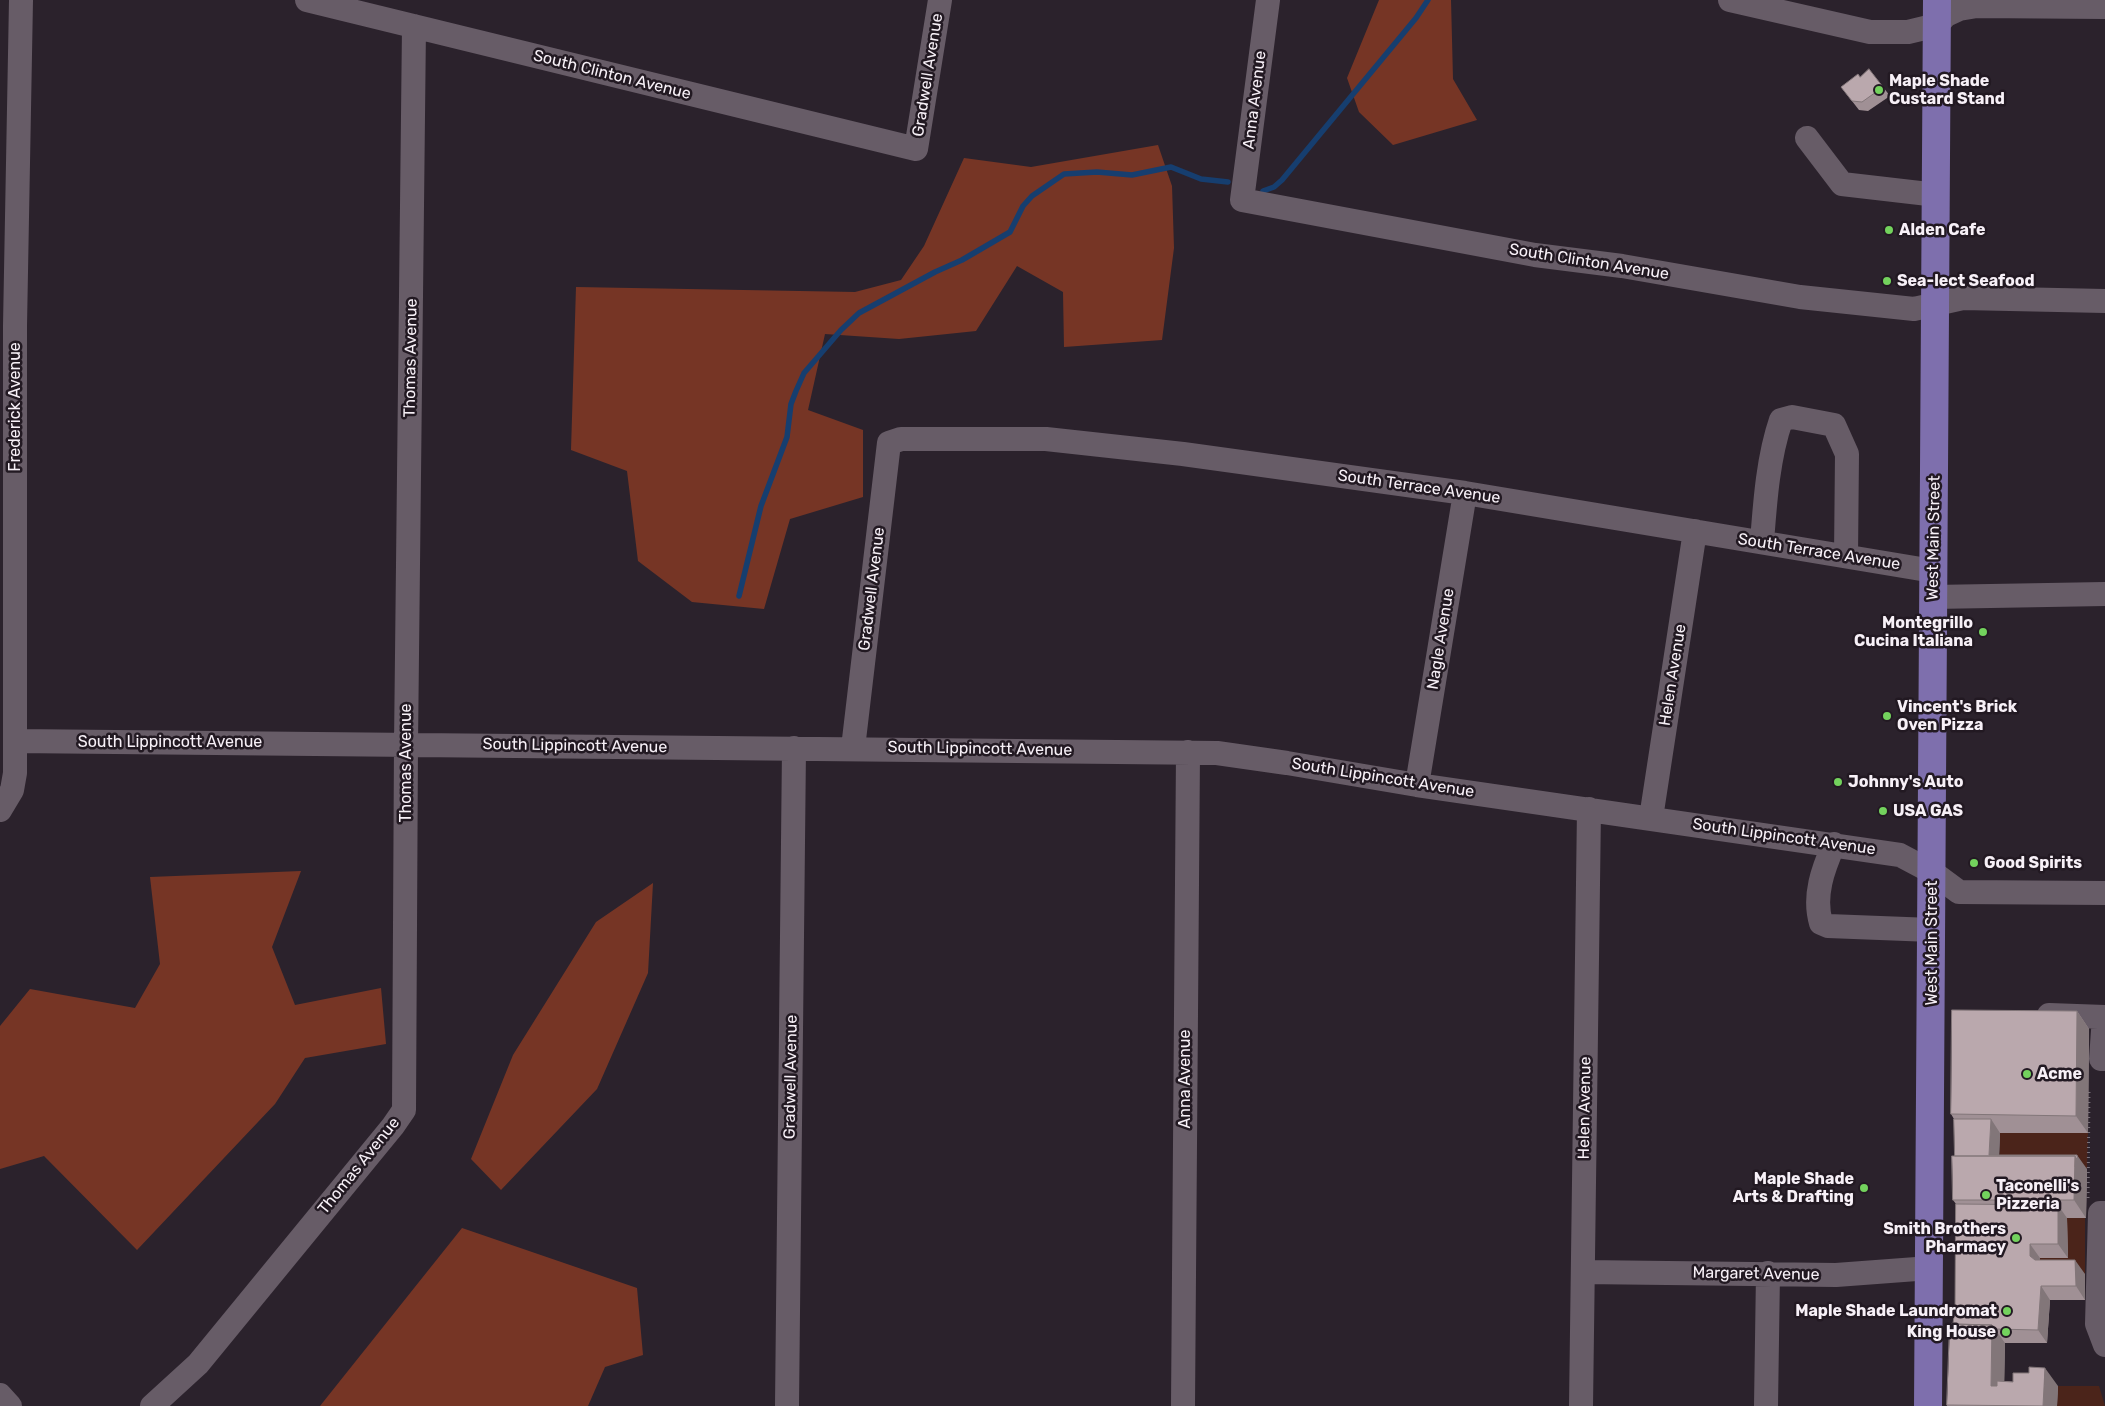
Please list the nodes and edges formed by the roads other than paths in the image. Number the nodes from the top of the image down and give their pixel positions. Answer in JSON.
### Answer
{"nodes":[{"id":1,"x":22,"y":0,"type":"edge"},
{"id":2,"x":307,"y":0,"type":"edge"},
{"id":3,"x":940,"y":0,"type":"edge"},
{"id":4,"x":1268,"y":0,"type":"edge"},
{"id":5,"x":1730,"y":0,"type":"edge"},
{"id":6,"x":2105,"y":7,"type":"edge"},
{"id":7,"x":1937,"y":13,"type":"edge"},
{"id":8,"x":414,"y":26,"type":"junction"},
{"id":9,"x":1806,"y":138,"type":"dead end"},
{"id":10,"x":916,"y":150,"type":"joint"},
{"id":11,"x":1937,"y":195,"type":"junction"},
{"id":12,"x":1242,"y":200,"type":"joint"},
{"id":13,"x":2105,"y":301,"type":"edge"},
{"id":14,"x":1937,"y":304,"type":"junction"},
{"id":15,"x":7,"y":328,"type":"edge"},
{"id":16,"x":901,"y":439,"type":"joint"},
{"id":17,"x":1464,"y":493,"type":"junction"},
{"id":18,"x":1696,"y":531,"type":"junction"},
{"id":19,"x":1762,"y":542,"type":"junction"},
{"id":20,"x":1846,"y":556,"type":"junction"},
{"id":21,"x":1933,"y":584,"type":"junction"},
{"id":22,"x":2105,"y":594,"type":"edge"},
{"id":23,"x":16,"y":741,"type":"junction"},
{"id":24,"x":406,"y":744,"type":"junction"},
{"id":25,"x":794,"y":748,"type":"junction"},
{"id":26,"x":853,"y":748,"type":"junction"},
{"id":27,"x":1188,"y":752,"type":"junction"},
{"id":28,"x":1417,"y":785,"type":"junction"},
{"id":29,"x":1589,"y":809,"type":"junction"},
{"id":30,"x":0,"y":810,"type":"edge"},
{"id":31,"x":1651,"y":818,"type":"junction"},
{"id":32,"x":1834,"y":844,"type":"junction"},
{"id":33,"x":1932,"y":872,"type":"junction"},
{"id":34,"x":2105,"y":894,"type":"edge"},
{"id":35,"x":1932,"y":930,"type":"junction"},
{"id":36,"x":2023,"y":1014,"type":"edge"},
{"id":37,"x":2105,"y":1017,"type":"edge"},
{"id":38,"x":2105,"y":1059,"type":"edge"},
{"id":39,"x":2105,"y":1214,"type":"edge"},
{"id":40,"x":1930,"y":1268,"type":"junction"},
{"id":41,"x":1583,"y":1272,"type":"junction"},
{"id":42,"x":1768,"y":1273,"type":"junction"},
{"id":43,"x":2105,"y":1345,"type":"edge"},
{"id":44,"x":0,"y":1395,"type":"edge"},
{"id":45,"x":10,"y":1406,"type":"edge"},
{"id":46,"x":152,"y":1406,"type":"edge"},
{"id":47,"x":787,"y":1406,"type":"edge"},
{"id":48,"x":1183,"y":1406,"type":"edge"},
{"id":49,"x":1581,"y":1406,"type":"edge"},
{"id":50,"x":1766,"y":1406,"type":"edge"},
{"id":51,"x":1928,"y":1406,"type":"edge"}],
"edges":[{"from":1,"to":15,"type":"street","name":"Frederick Avenue"},
{"from":2,"to":8,"type":"street","name":"South Clinton Avenue"},
{"from":3,"to":10,"type":"street","name":"Gradwell Avenue"},
{"from":4,"to":12,"type":"street","name":"Anna Avenue"},
{"from":5,"to":7,"type":"street"},
{"from":6,"to":7,"type":"street"},
{"from":7,"to":11,"type":"main road","name":"West Main Street"},
{"from":8,"to":10,"type":"street","name":"South Clinton Avenue"},
{"from":8,"to":24,"type":"street","name":"Thomas Avenue"},
{"from":9,"to":11,"type":"street"},
{"from":11,"to":14,"type":"main road","name":"West Main Street"},
{"from":12,"to":14,"type":"street","name":"South Clinton Avenue"},
{"from":13,"to":14,"type":"street","name":"South Clinton Avenue"},
{"from":14,"to":21,"type":"main road","name":"West Main Street"},
{"from":15,"to":23,"type":"street","name":"Frederick Avenue"},
{"from":16,"to":17,"type":"street","name":"South Terrace Avenue"},
{"from":16,"to":26,"type":"street","name":"Gradwell Avenue"},
{"from":17,"to":18,"type":"street","name":"South Terrace Avenue"},
{"from":17,"to":28,"type":"street","name":"Nagle Avenue"},
{"from":18,"to":19,"type":"street","name":"South Terrace Avenue"},
{"from":18,"to":31,"type":"street","name":"Helen Avenue"},
{"from":19,"to":20,"type":"street","name":"South Terrace Avenue"},
{"from":19,"to":20,"type":"street"},
{"from":20,"to":21,"type":"street","name":"South Terrace Avenue"},
{"from":21,"to":22,"type":"street","name":"South Terrace Avenue"},
{"from":21,"to":33,"type":"main road","name":"West Main Street"},
{"from":23,"to":24,"type":"street","name":"South Lippincott Avenue"},
{"from":23,"to":30,"type":"street","name":"Frederick Avenue"},
{"from":24,"to":25,"type":"street","name":"South Lippincott Avenue"},
{"from":24,"to":46,"type":"street","name":"Thomas Avenue"},
{"from":25,"to":26,"type":"street","name":"South Lippincott Avenue"},
{"from":25,"to":47,"type":"street","name":"Gradwell Avenue"},
{"from":26,"to":27,"type":"street","name":"South Lippincott Avenue"},
{"from":27,"to":28,"type":"street","name":"South Lippincott Avenue"},
{"from":27,"to":48,"type":"street","name":"Anna Avenue"},
{"from":28,"to":29,"type":"street","name":"South Lippincott Avenue"},
{"from":29,"to":31,"type":"street","name":"South Lippincott Avenue"},
{"from":29,"to":41,"type":"street","name":"Helen Avenue"},
{"from":31,"to":32,"type":"street","name":"South Lippincott Avenue"},
{"from":32,"to":33,"type":"street","name":"South Lippincott Avenue"},
{"from":32,"to":35,"type":"street"},
{"from":33,"to":34,"type":"street","name":"South Lippincott Avenue"},
{"from":33,"to":35,"type":"main road","name":"West Main Street"},
{"from":35,"to":40,"type":"main road","name":"West Main Street"},
{"from":36,"to":37,"type":"street"},
{"from":37,"to":38,"type":"street"},
{"from":39,"to":43,"type":"street"},
{"from":40,"to":42,"type":"street","name":"Margaret Avenue"},
{"from":40,"to":51,"type":"main road","name":"West Main Street"},
{"from":41,"to":42,"type":"street","name":"Margaret Avenue"},
{"from":41,"to":49,"type":"street","name":"Helen Avenue"},
{"from":42,"to":50,"type":"street"},
{"from":44,"to":45,"type":"street"}]}
